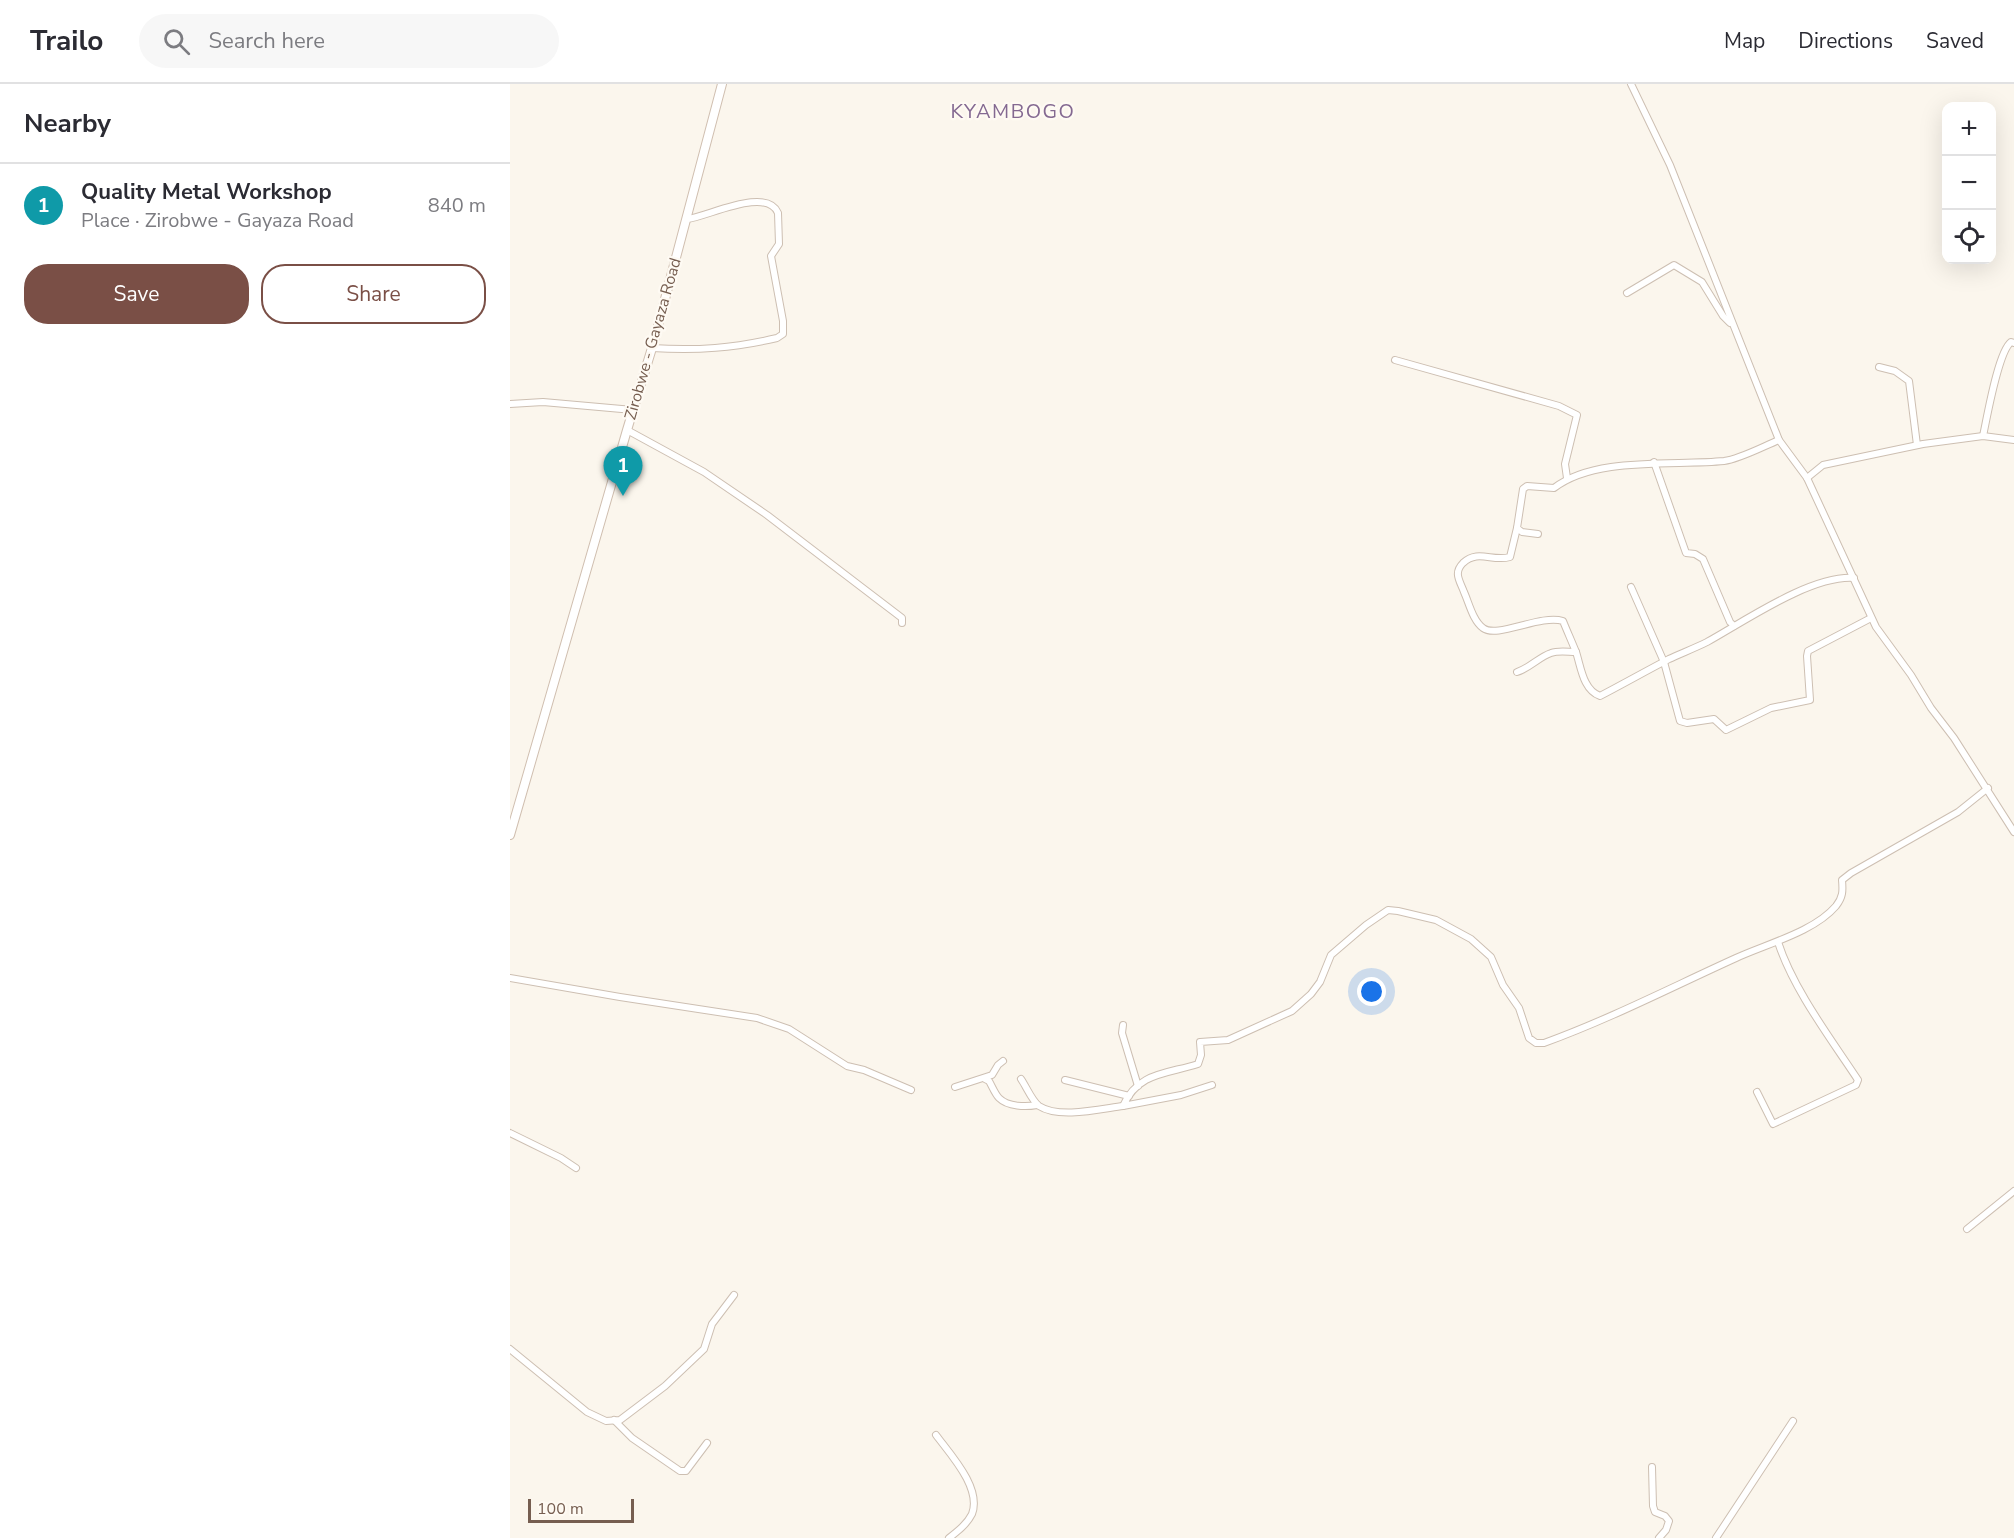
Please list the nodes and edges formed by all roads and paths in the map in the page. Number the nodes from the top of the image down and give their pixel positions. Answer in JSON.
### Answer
{"nodes":[{"id":1,"x":722,"y":84,"type":"edge"},
{"id":2,"x":1631,"y":84,"type":"edge"},
{"id":3,"x":687,"y":219,"type":"junction"},
{"id":4,"x":1628,"y":293,"type":"dead end"},
{"id":5,"x":1733,"y":325,"type":"junction"},
{"id":6,"x":2014,"y":343,"type":"edge"},
{"id":7,"x":652,"y":348,"type":"junction"},
{"id":8,"x":1395,"y":360,"type":"dead end"},
{"id":9,"x":1878,"y":367,"type":"dead end"},
{"id":10,"x":510,"y":404,"type":"edge"},
{"id":11,"x":633,"y":410,"type":"junction"},
{"id":12,"x":627,"y":430,"type":"junction"},
{"id":13,"x":1983,"y":436,"type":"junction"},
{"id":14,"x":1779,"y":440,"type":"junction"},
{"id":15,"x":2014,"y":440,"type":"edge"},
{"id":16,"x":1917,"y":445,"type":"junction"},
{"id":17,"x":1654,"y":462,"type":"junction"},
{"id":18,"x":1567,"y":477,"type":"junction"},
{"id":19,"x":1807,"y":478,"type":"junction"},
{"id":20,"x":1517,"y":528,"type":"junction"},
{"id":21,"x":1538,"y":534,"type":"dead end"},
{"id":22,"x":1854,"y":578,"type":"junction"},
{"id":23,"x":1631,"y":587,"type":"dead end"},
{"id":24,"x":1871,"y":618,"type":"junction"},
{"id":25,"x":902,"y":623,"type":"dead end"},
{"id":26,"x":1734,"y":626,"type":"junction"},
{"id":27,"x":1576,"y":652,"type":"junction"},
{"id":28,"x":1664,"y":662,"type":"junction"},
{"id":29,"x":1517,"y":672,"type":"dead end"},
{"id":30,"x":1988,"y":788,"type":"junction"},
{"id":31,"x":2014,"y":831,"type":"edge"},
{"id":32,"x":510,"y":835,"type":"edge"},
{"id":33,"x":1779,"y":942,"type":"junction"},
{"id":34,"x":510,"y":978,"type":"edge"},
{"id":35,"x":1123,"y":1025,"type":"dead end"},
{"id":36,"x":1003,"y":1061,"type":"dead end"},
{"id":37,"x":1021,"y":1078,"type":"dead end"},
{"id":38,"x":985,"y":1079,"type":"junction"},
{"id":39,"x":1065,"y":1080,"type":"dead end"},
{"id":40,"x":1212,"y":1085,"type":"dead end"},
{"id":41,"x":1138,"y":1086,"type":"junction"},
{"id":42,"x":956,"y":1087,"type":"dead end"},
{"id":43,"x":911,"y":1090,"type":"dead end"},
{"id":44,"x":1757,"y":1092,"type":"dead end"},
{"id":45,"x":1129,"y":1096,"type":"junction"},
{"id":46,"x":1037,"y":1105,"type":"junction"},
{"id":47,"x":1123,"y":1106,"type":"junction"},
{"id":48,"x":510,"y":1133,"type":"edge"},
{"id":49,"x":576,"y":1168,"type":"dead end"},
{"id":50,"x":2014,"y":1191,"type":"edge"},
{"id":51,"x":1966,"y":1229,"type":"dead end"},
{"id":52,"x":734,"y":1295,"type":"dead end"},
{"id":53,"x":510,"y":1349,"type":"edge"},
{"id":54,"x":614,"y":1420,"type":"junction"},
{"id":55,"x":1793,"y":1420,"type":"dead end"},
{"id":56,"x":936,"y":1435,"type":"dead end"},
{"id":57,"x":707,"y":1443,"type":"dead end"},
{"id":58,"x":1652,"y":1467,"type":"dead end"},
{"id":59,"x":949,"y":1538,"type":"edge"},
{"id":60,"x":1659,"y":1538,"type":"edge"},
{"id":61,"x":1716,"y":1538,"type":"edge"}],
"edges":[{"from":1,"to":3,"type":"street","name":"Zirobwe - Gayaza Road"},
{"from":2,"to":5,"type":"street"},
{"from":3,"to":7,"type":"street","name":"Zirobwe - Gayaza Road"},
{"from":3,"to":7,"type":"street"},
{"from":4,"to":5,"type":"street"},
{"from":5,"to":14,"type":"street"},
{"from":6,"to":13,"type":"street"},
{"from":7,"to":11,"type":"street","name":"Zirobwe - Gayaza Road"},
{"from":8,"to":18,"type":"street"},
{"from":9,"to":16,"type":"street"},
{"from":10,"to":11,"type":"street"},
{"from":11,"to":12,"type":"street","name":"Zirobwe - Gayaza Road"},
{"from":12,"to":25,"type":"street"},
{"from":12,"to":32,"type":"street","name":"Zirobwe - Gayaza Road"},
{"from":13,"to":15,"type":"street"},
{"from":13,"to":16,"type":"street"},
{"from":14,"to":17,"type":"street"},
{"from":14,"to":19,"type":"street"},
{"from":16,"to":19,"type":"street"},
{"from":17,"to":18,"type":"street"},
{"from":17,"to":26,"type":"street"},
{"from":18,"to":20,"type":"street"},
{"from":19,"to":22,"type":"street"},
{"from":20,"to":21,"type":"street"},
{"from":20,"to":27,"type":"street"},
{"from":22,"to":24,"type":"street"},
{"from":22,"to":26,"type":"street"},
{"from":23,"to":28,"type":"street"},
{"from":24,"to":28,"type":"street"},
{"from":24,"to":30,"type":"street"},
{"from":26,"to":28,"type":"street"},
{"from":27,"to":28,"type":"street"},
{"from":27,"to":29,"type":"street"},
{"from":30,"to":31,"type":"street"},
{"from":30,"to":33,"type":"street"},
{"from":33,"to":41,"type":"street"},
{"from":33,"to":44,"type":"street"},
{"from":34,"to":43,"type":"street"},
{"from":35,"to":41,"type":"street"},
{"from":36,"to":38,"type":"street"},
{"from":37,"to":46,"type":"street"},
{"from":38,"to":42,"type":"street"},
{"from":38,"to":46,"type":"street"},
{"from":39,"to":45,"type":"street"},
{"from":40,"to":47,"type":"street"},
{"from":41,"to":45,"type":"street"},
{"from":45,"to":47,"type":"street"},
{"from":46,"to":47,"type":"street"},
{"from":48,"to":49,"type":"street"},
{"from":50,"to":51,"type":"street"},
{"from":52,"to":54,"type":"street"},
{"from":53,"to":54,"type":"street"},
{"from":54,"to":57,"type":"street"},
{"from":55,"to":61,"type":"street"},
{"from":56,"to":59,"type":"street"},
{"from":58,"to":60,"type":"street"}]}
